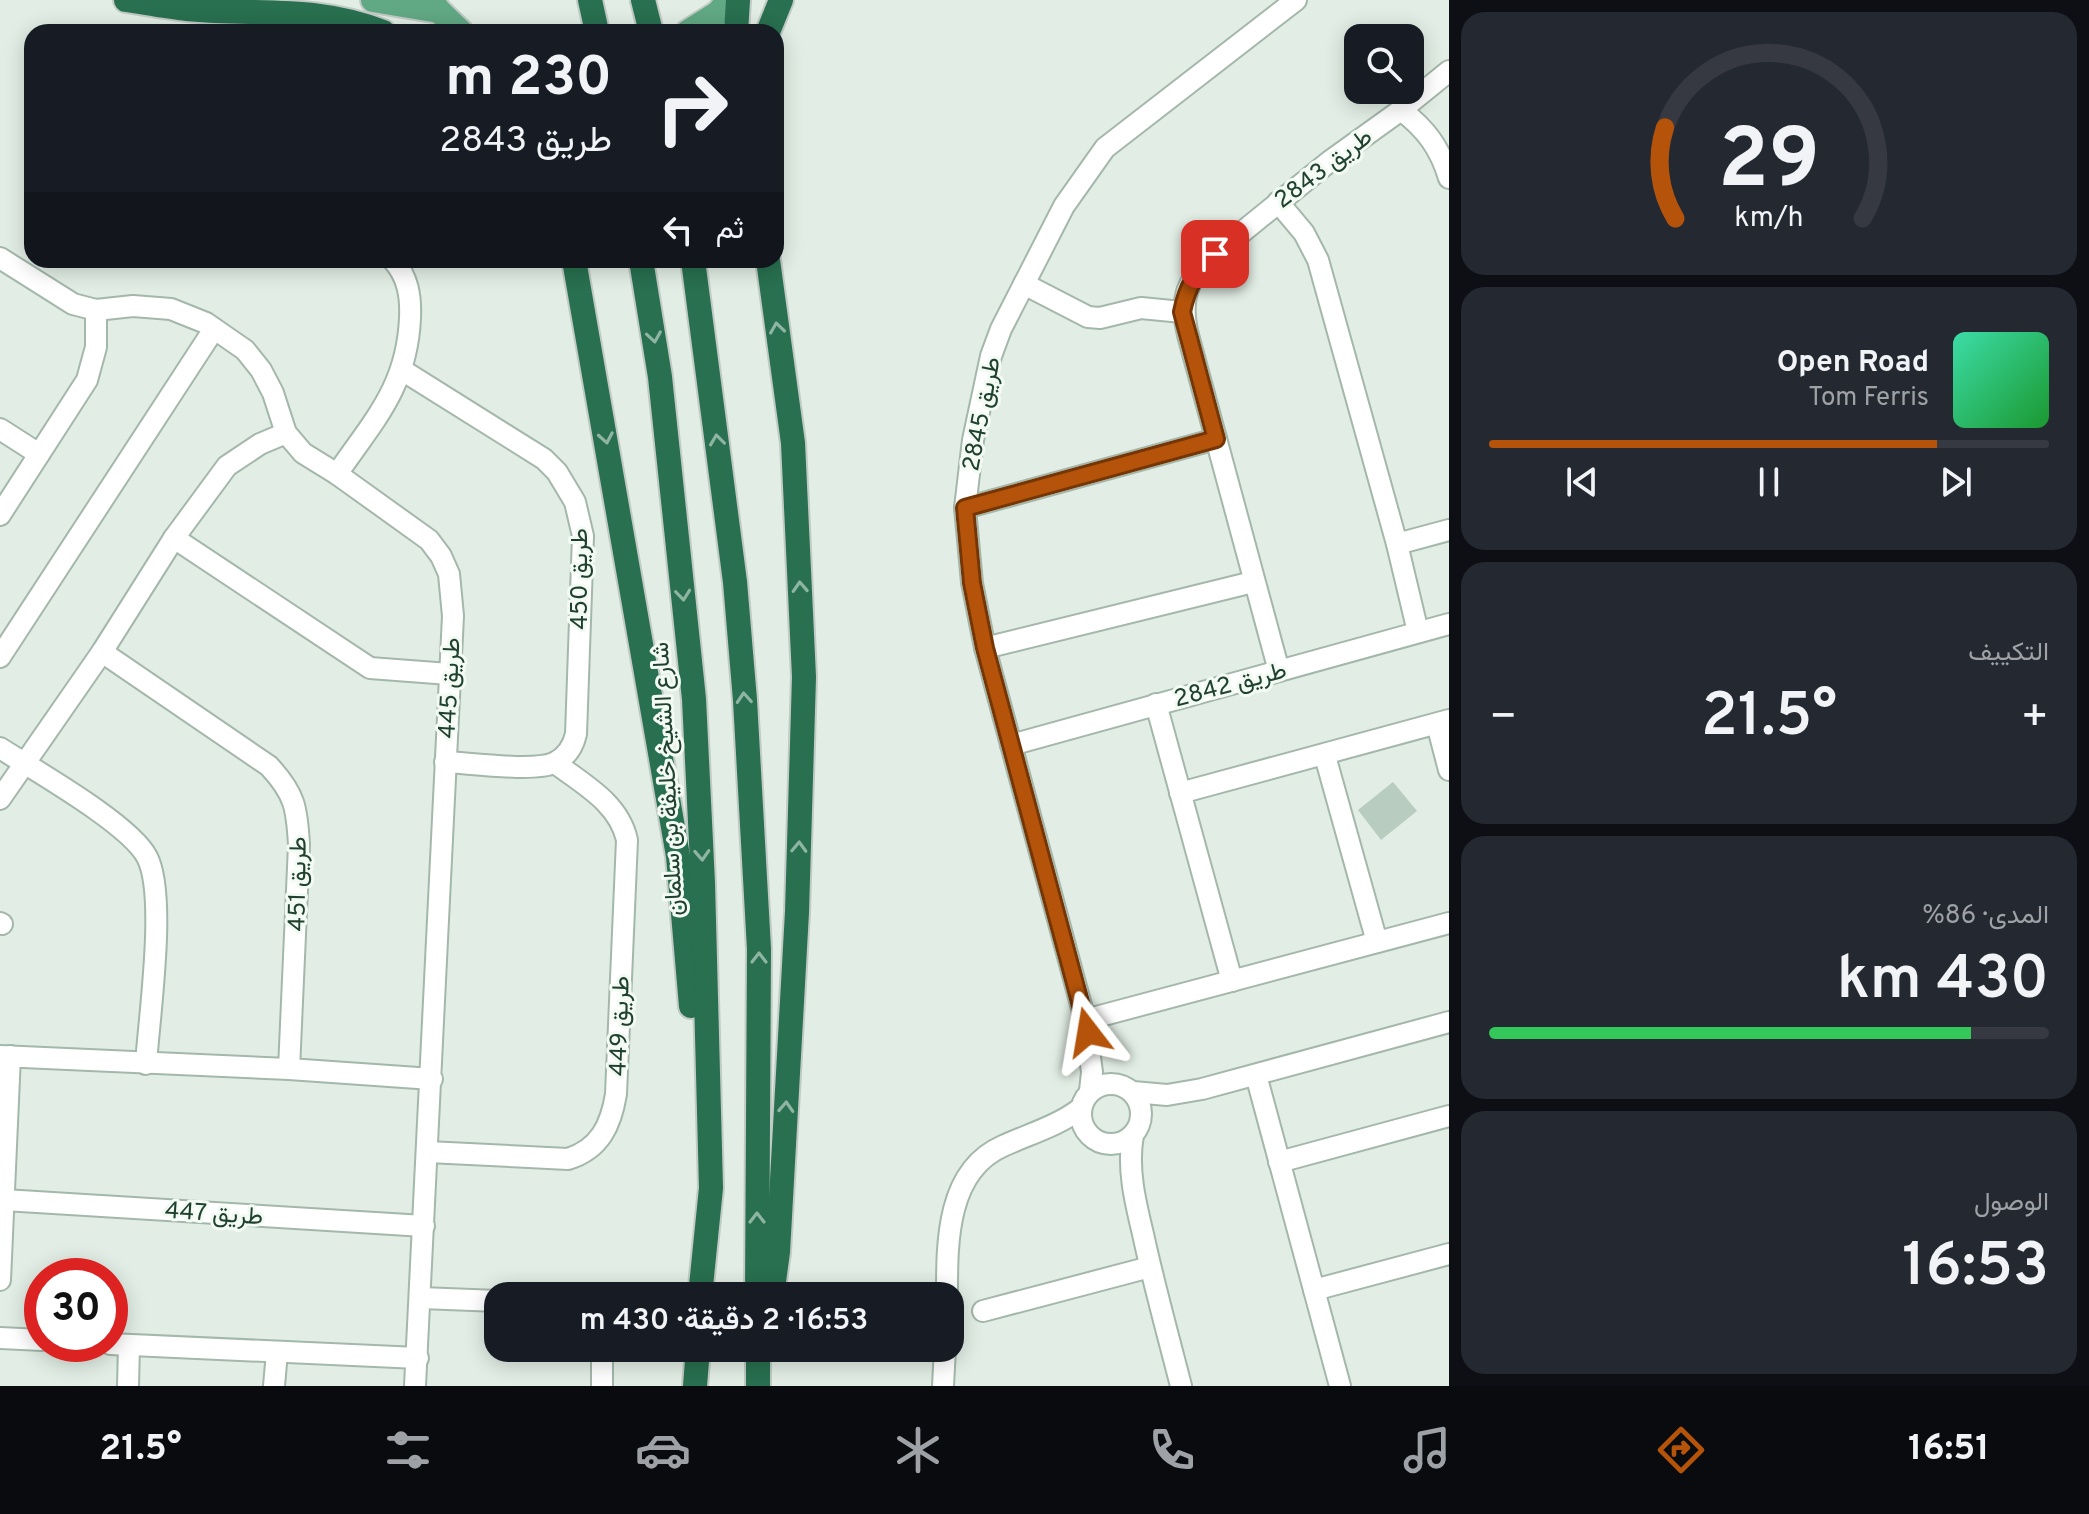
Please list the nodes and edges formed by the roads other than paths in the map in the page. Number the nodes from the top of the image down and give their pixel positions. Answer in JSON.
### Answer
{"nodes":[{"id":1,"x":126,"y":0,"type":"edge"},
{"id":2,"x":373,"y":0,"type":"edge"},
{"id":3,"x":590,"y":0,"type":"edge"},
{"id":4,"x":643,"y":0,"type":"edge"},
{"id":5,"x":729,"y":0,"type":"edge"},
{"id":6,"x":738,"y":0,"type":"edge"},
{"id":7,"x":781,"y":0,"type":"edge"},
{"id":8,"x":1296,"y":0,"type":"edge"},
{"id":9,"x":435,"y":6,"type":"edge"},
{"id":10,"x":363,"y":24,"type":"edge"},
{"id":11,"x":453,"y":24,"type":"edge"},
{"id":12,"x":595,"y":24,"type":"edge"},
{"id":13,"x":649,"y":24,"type":"edge"},
{"id":14,"x":701,"y":24,"type":"edge"},
{"id":15,"x":736,"y":24,"type":"edge"},
{"id":16,"x":771,"y":24,"type":"edge"},
{"id":17,"x":1449,"y":71,"type":"edge"},
{"id":18,"x":1401,"y":110,"type":"junction"},
{"id":19,"x":1449,"y":178,"type":"edge"},
{"id":20,"x":1278,"y":202,"type":"junction"},
{"id":21,"x":0,"y":258,"type":"edge"},
{"id":22,"x":24,"y":264,"type":"edge"},
{"id":23,"x":37,"y":268,"type":"edge"},
{"id":24,"x":398,"y":268,"type":"edge"},
{"id":25,"x":566,"y":268,"type":"edge"},
{"id":26,"x":575,"y":268,"type":"edge"},
{"id":27,"x":642,"y":268,"type":"edge"},
{"id":28,"x":694,"y":268,"type":"edge"},
{"id":29,"x":769,"y":268,"type":"edge"},
{"id":30,"x":1024,"y":284,"type":"junction"},
{"id":31,"x":96,"y":310,"type":"junction"},
{"id":32,"x":1182,"y":312,"type":"junction"},
{"id":33,"x":214,"y":329,"type":"junction"},
{"id":34,"x":592,"y":362,"type":"junction"},
{"id":35,"x":402,"y":370,"type":"junction"},
{"id":36,"x":0,"y":429,"type":"edge"},
{"id":37,"x":286,"y":433,"type":"junction"},
{"id":38,"x":1216,"y":439,"type":"junction"},
{"id":39,"x":39,"y":454,"type":"junction"},
{"id":40,"x":337,"y":474,"type":"junction"},
{"id":41,"x":965,"y":508,"type":"junction"},
{"id":42,"x":0,"y":515,"type":"edge"},
{"id":43,"x":1449,"y":530,"type":"edge"},
{"id":44,"x":174,"y":538,"type":"junction"},
{"id":45,"x":1397,"y":544,"type":"junction"},
{"id":46,"x":1253,"y":582,"type":"junction"},
{"id":47,"x":1449,"y":624,"type":"edge"},
{"id":48,"x":1418,"y":632,"type":"junction"},
{"id":49,"x":985,"y":648,"type":"junction"},
{"id":50,"x":102,"y":652,"type":"junction"},
{"id":51,"x":0,"y":657,"type":"edge"},
{"id":52,"x":1279,"y":671,"type":"junction"},
{"id":53,"x":449,"y":674,"type":"junction"},
{"id":54,"x":1156,"y":704,"type":"junction"},
{"id":55,"x":1443,"y":722,"type":"edge"},
{"id":56,"x":1011,"y":745,"type":"junction"},
{"id":57,"x":0,"y":748,"type":"edge"},
{"id":58,"x":1325,"y":756,"type":"junction"},
{"id":59,"x":445,"y":762,"type":"junction"},
{"id":60,"x":555,"y":763,"type":"junction"},
{"id":61,"x":24,"y":764,"type":"junction"},
{"id":62,"x":1449,"y":770,"type":"edge"},
{"id":63,"x":1180,"y":793,"type":"junction"},
{"id":64,"x":0,"y":799,"type":"edge"},
{"id":65,"x":1449,"y":923,"type":"edge"},
{"id":66,"x":1377,"y":942,"type":"junction"},
{"id":67,"x":1232,"y":981,"type":"junction"},
{"id":68,"x":1449,"y":1022,"type":"edge"},
{"id":69,"x":1087,"y":1026,"type":"junction"},
{"id":70,"x":5,"y":1056,"type":"edge"},
{"id":71,"x":146,"y":1064,"type":"junction"},
{"id":72,"x":289,"y":1069,"type":"junction"},
{"id":73,"x":1256,"y":1075,"type":"junction"},
{"id":74,"x":432,"y":1079,"type":"junction"},
{"id":75,"x":1126,"y":1088,"type":"junction"},
{"id":76,"x":1202,"y":1089,"type":"junction"},
{"id":77,"x":1086,"y":1100,"type":"junction"},
{"id":78,"x":1449,"y":1116,"type":"edge"},
{"id":79,"x":1137,"y":1128,"type":"junction"},
{"id":80,"x":1041,"y":1131,"type":"junction"},
{"id":81,"x":1094,"y":1138,"type":"junction"},
{"id":82,"x":428,"y":1152,"type":"junction"},
{"id":83,"x":1279,"y":1162,"type":"junction"},
{"id":84,"x":2,"y":1174,"type":"edge"},
{"id":85,"x":1133,"y":1191,"type":"junction"},
{"id":86,"x":4,"y":1200,"type":"junction"},
{"id":87,"x":424,"y":1226,"type":"junction"},
{"id":88,"x":1449,"y":1254,"type":"edge"},
{"id":89,"x":1150,"y":1267,"type":"junction"},
{"id":90,"x":0,"y":1280,"type":"edge"},
{"id":91,"x":701,"y":1282,"type":"edge"},
{"id":92,"x":702,"y":1282,"type":"edge"},
{"id":93,"x":757,"y":1282,"type":"edge"},
{"id":94,"x":774,"y":1282,"type":"edge"},
{"id":95,"x":948,"y":1282,"type":"edge"},
{"id":96,"x":1314,"y":1290,"type":"junction"},
{"id":97,"x":421,"y":1298,"type":"junction"},
{"id":98,"x":484,"y":1300,"type":"edge"},
{"id":99,"x":983,"y":1311,"type":"dead end"},
{"id":100,"x":0,"y":1338,"type":"edge"},
{"id":101,"x":24,"y":1339,"type":"edge"},
{"id":102,"x":128,"y":1344,"type":"edge"},
{"id":103,"x":277,"y":1352,"type":"junction"},
{"id":104,"x":418,"y":1358,"type":"junction"},
{"id":105,"x":123,"y":1362,"type":"edge"},
{"id":106,"x":602,"y":1362,"type":"edge"},
{"id":107,"x":697,"y":1362,"type":"edge"},
{"id":108,"x":760,"y":1362,"type":"edge"},
{"id":109,"x":944,"y":1362,"type":"edge"},
{"id":110,"x":128,"y":1386,"type":"edge"},
{"id":111,"x":274,"y":1386,"type":"edge"},
{"id":112,"x":415,"y":1386,"type":"edge"},
{"id":113,"x":602,"y":1386,"type":"edge"},
{"id":114,"x":695,"y":1386,"type":"edge"},
{"id":115,"x":758,"y":1386,"type":"edge"},
{"id":116,"x":943,"y":1386,"type":"edge"},
{"id":117,"x":1181,"y":1386,"type":"edge"},
{"id":118,"x":1340,"y":1386,"type":"edge"}],
"edges":[{"from":1,"to":10,"type":"highway"},
{"from":2,"to":9,"type":"main road"},
{"from":3,"to":12,"type":"highway"},
{"from":4,"to":13,"type":"highway"},
{"from":5,"to":14,"type":"main road"},
{"from":6,"to":15,"type":"highway"},
{"from":7,"to":16,"type":"highway"},
{"from":8,"to":30,"type":"street","name":"طريق 2845"},
{"from":9,"to":11,"type":"main road"},
{"from":17,"to":18,"type":"street","name":"طريق 2843"},
{"from":18,"to":19,"type":"street"},
{"from":18,"to":20,"type":"street","name":"طريق 2843"},
{"from":20,"to":32,"type":"street","name":"طريق 2843"},
{"from":20,"to":45,"type":"street"},
{"from":21,"to":22,"type":"street","name":"طريق 445"},
{"from":23,"to":31,"type":"street","name":"طريق 445"},
{"from":24,"to":35,"type":"street"},
{"from":25,"to":34,"type":"highway"},
{"from":26,"to":34,"type":"highway"},
{"from":27,"to":92,"type":"highway","name":"شارع الشيخ خليفة بن سلمان","one_way":true},
{"from":93,"to":28,"type":"highway","one_way":true},
{"from":94,"to":29,"type":"highway","one_way":true},
{"from":30,"to":32,"type":"street"},
{"from":30,"to":41,"type":"street","name":"طريق 2845"},
{"from":31,"to":33,"type":"street","name":"طريق 445"},
{"from":31,"to":39,"type":"street"},
{"from":32,"to":38,"type":"street"},
{"from":33,"to":37,"type":"street","name":"طريق 445"},
{"from":33,"to":51,"type":"street"},
{"from":34,"to":91,"type":"highway","one_way":true},
{"from":35,"to":40,"type":"street"},
{"from":35,"to":60,"type":"street","name":"طريق 450"},
{"from":36,"to":39,"type":"street"},
{"from":37,"to":40,"type":"street","name":"طريق 445"},
{"from":37,"to":44,"type":"street"},
{"from":38,"to":41,"type":"street"},
{"from":38,"to":46,"type":"street"},
{"from":39,"to":42,"type":"street"},
{"from":40,"to":53,"type":"street","name":"طريق 445"},
{"from":41,"to":49,"type":"street","name":"طريق 2845"},
{"from":43,"to":45,"type":"street"},
{"from":44,"to":50,"type":"street"},
{"from":44,"to":53,"type":"street"},
{"from":45,"to":48,"type":"street"},
{"from":46,"to":49,"type":"street"},
{"from":46,"to":52,"type":"street"},
{"from":47,"to":48,"type":"street","name":"طريق 2842"},
{"from":48,"to":52,"type":"street","name":"طريق 2842"},
{"from":49,"to":56,"type":"street","name":"طريق 2845"},
{"from":50,"to":61,"type":"street"},
{"from":50,"to":72,"type":"street","name":"طريق 451"},
{"from":52,"to":54,"type":"street","name":"طريق 2842"},
{"from":53,"to":59,"type":"street","name":"طريق 445"},
{"from":54,"to":56,"type":"street","name":"طريق 2842"},
{"from":54,"to":63,"type":"street"},
{"from":55,"to":58,"type":"street"},
{"from":55,"to":62,"type":"street"},
{"from":56,"to":69,"type":"street","name":"طريق 2845"},
{"from":57,"to":61,"type":"street"},
{"from":58,"to":63,"type":"street"},
{"from":58,"to":66,"type":"street"},
{"from":59,"to":60,"type":"street"},
{"from":59,"to":74,"type":"street","name":"طريق 445"},
{"from":60,"to":82,"type":"street","name":"طريق 449"},
{"from":61,"to":64,"type":"street"},
{"from":61,"to":71,"type":"street"},
{"from":63,"to":67,"type":"street"},
{"from":65,"to":66,"type":"street"},
{"from":66,"to":67,"type":"street"},
{"from":67,"to":69,"type":"street"},
{"from":68,"to":73,"type":"street"},
{"from":69,"to":75,"type":"street","name":"طريق 2845"},
{"from":69,"to":77,"type":"street","name":"طريق 2845"},
{"from":70,"to":71,"type":"street"},
{"from":70,"to":84,"type":"street"},
{"from":71,"to":72,"type":"street"},
{"from":72,"to":74,"type":"street"},
{"from":73,"to":76,"type":"street"},
{"from":73,"to":83,"type":"street"},
{"from":74,"to":82,"type":"street","name":"طريق 445"},
{"from":75,"to":76,"type":"street"},
{"from":75,"to":77,"type":"street"},
{"from":75,"to":79,"type":"street"},
{"from":76,"to":79,"type":"street"},
{"from":77,"to":80,"type":"street"},
{"from":77,"to":81,"type":"street"},
{"from":78,"to":83,"type":"street"},
{"from":79,"to":81,"type":"street"},
{"from":79,"to":85,"type":"street"},
{"from":80,"to":81,"type":"street"},
{"from":80,"to":95,"type":"street"},
{"from":81,"to":85,"type":"street"},
{"from":82,"to":87,"type":"street","name":"طريق 445"},
{"from":83,"to":96,"type":"street"},
{"from":84,"to":86,"type":"street"},
{"from":85,"to":89,"type":"street"},
{"from":86,"to":87,"type":"street","name":"طريق 447"},
{"from":86,"to":90,"type":"street"},
{"from":87,"to":97,"type":"street","name":"طريق 445"},
{"from":88,"to":96,"type":"street"},
{"from":89,"to":99,"type":"street"},
{"from":89,"to":117,"type":"street"},
{"from":96,"to":118,"type":"street"},
{"from":97,"to":98,"type":"street"},
{"from":97,"to":104,"type":"street","name":"طريق 445"},
{"from":100,"to":101,"type":"street"},
{"from":102,"to":103,"type":"street"},
{"from":103,"to":104,"type":"street"},
{"from":103,"to":111,"type":"street"},
{"from":104,"to":112,"type":"street","name":"طريق 445"},
{"from":105,"to":110,"type":"street"},
{"from":106,"to":113,"type":"street"},
{"from":107,"to":114,"type":"highway"},
{"from":108,"to":115,"type":"highway"},
{"from":109,"to":116,"type":"street"}]}
